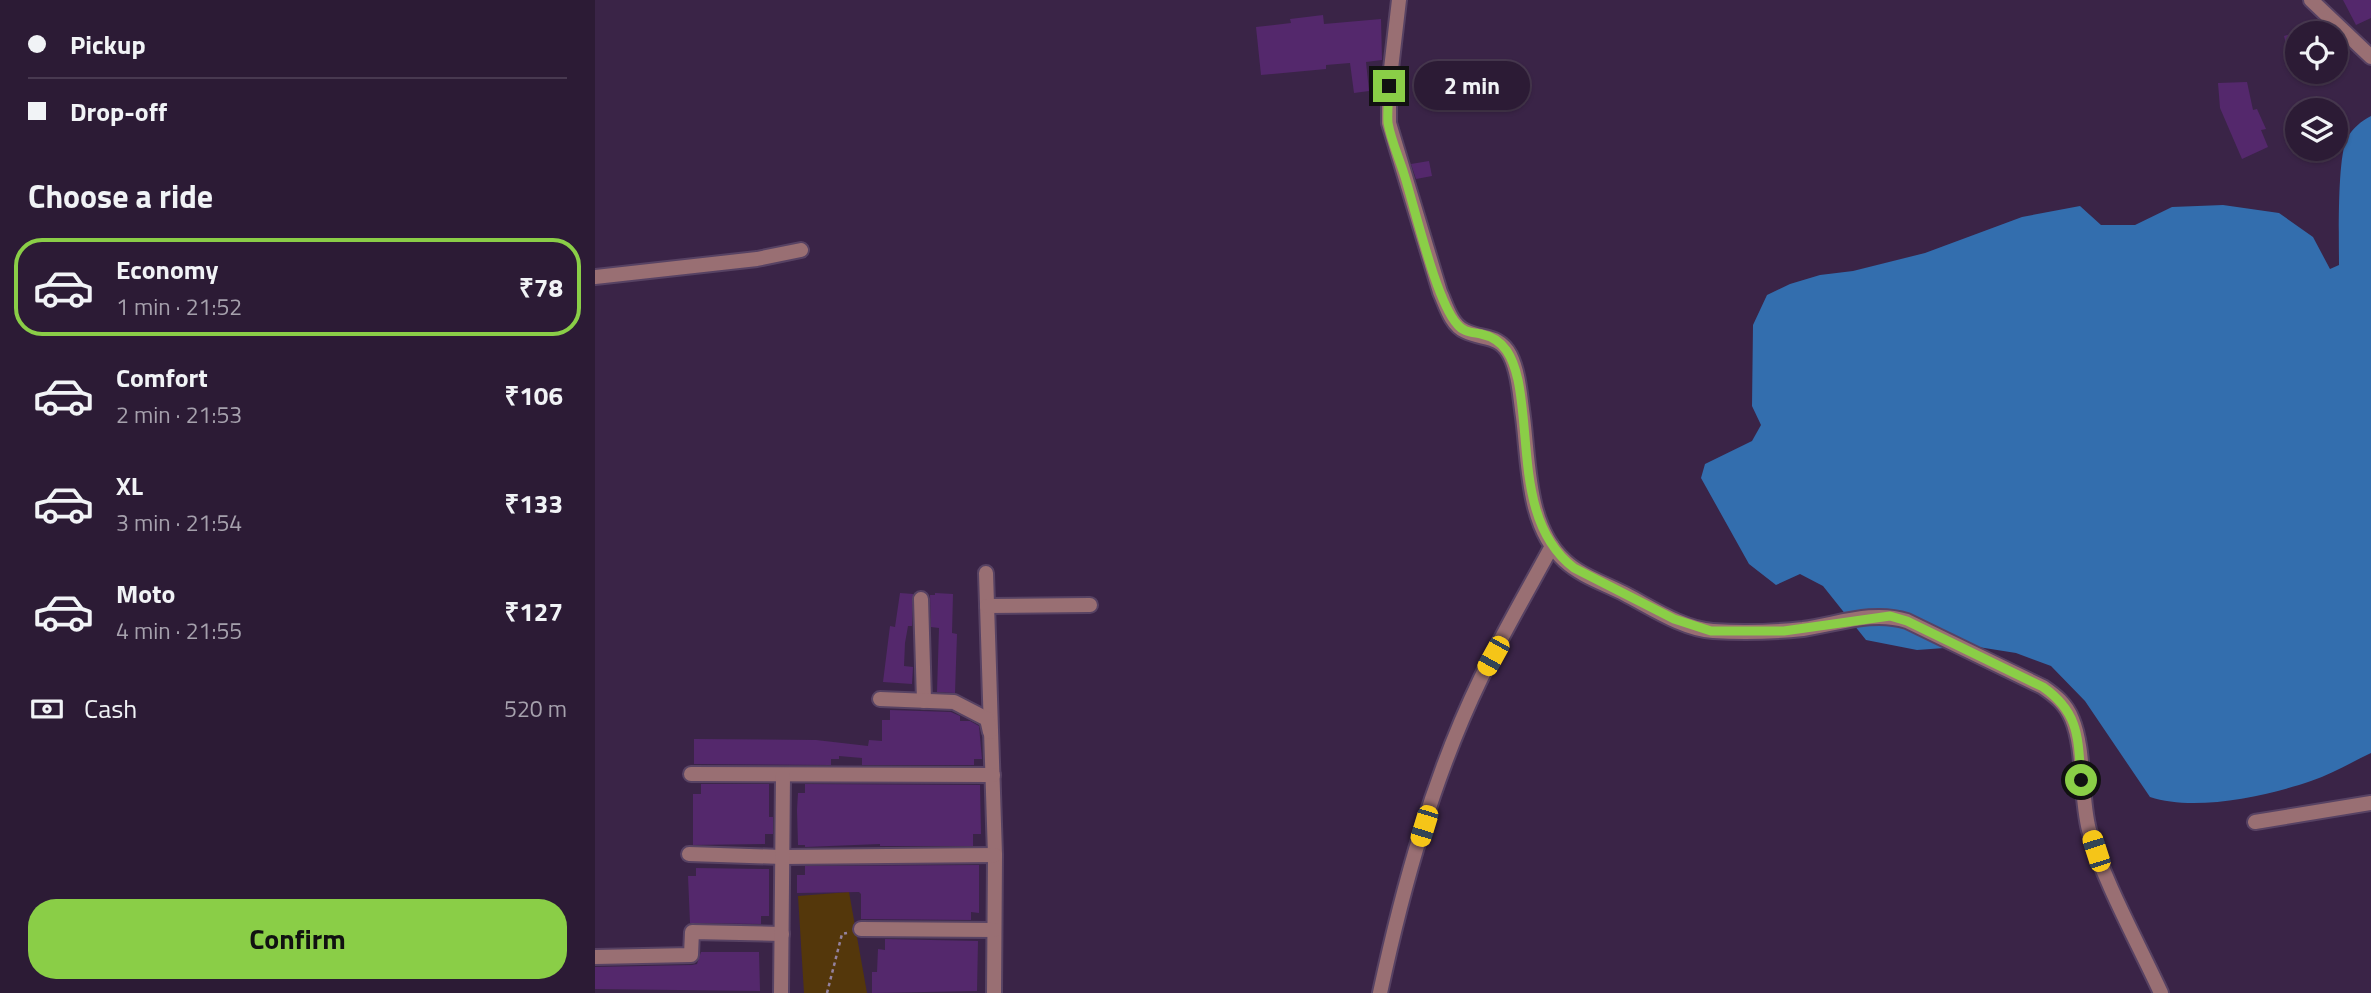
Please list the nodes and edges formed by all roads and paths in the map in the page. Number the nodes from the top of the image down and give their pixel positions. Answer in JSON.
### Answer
{"nodes":[{"id":1,"x":1399,"y":0,"type":"edge"},
{"id":2,"x":2311,"y":0,"type":"edge"},
{"id":3,"x":2371,"y":57,"type":"edge"},
{"id":4,"x":801,"y":250,"type":"dead end"},
{"id":5,"x":595,"y":277,"type":"edge"},
{"id":6,"x":1552,"y":546,"type":"junction"},
{"id":7,"x":986,"y":573,"type":"dead end"},
{"id":8,"x":921,"y":599,"type":"dead end"},
{"id":9,"x":1090,"y":605,"type":"dead end"},
{"id":10,"x":988,"y":606,"type":"junction"},
{"id":11,"x":880,"y":699,"type":"dead end"},
{"id":12,"x":924,"y":701,"type":"junction"},
{"id":13,"x":993,"y":741,"type":"junction"},
{"id":14,"x":691,"y":774,"type":"dead end"},
{"id":15,"x":783,"y":775,"type":"junction"},
{"id":16,"x":993,"y":775,"type":"junction"},
{"id":17,"x":2371,"y":803,"type":"edge"},
{"id":18,"x":2255,"y":822,"type":"dead end"},
{"id":19,"x":689,"y":854,"type":"dead end"},
{"id":20,"x":995,"y":855,"type":"junction"},
{"id":21,"x":782,"y":857,"type":"junction"},
{"id":22,"x":860,"y":929,"type":"joint"},
{"id":23,"x":994,"y":930,"type":"junction"},
{"id":24,"x":782,"y":934,"type":"junction"},
{"id":25,"x":595,"y":957,"type":"edge"},
{"id":26,"x":781,"y":993,"type":"edge"},
{"id":27,"x":827,"y":993,"type":"edge"},
{"id":28,"x":994,"y":993,"type":"edge"},
{"id":29,"x":1380,"y":993,"type":"edge"},
{"id":30,"x":2161,"y":993,"type":"edge"}],
"edges":[{"from":1,"to":6,"type":"street"},
{"from":2,"to":3,"type":"street"},
{"from":4,"to":5,"type":"street"},
{"from":6,"to":29,"type":"street"},
{"from":6,"to":30,"type":"street"},
{"from":7,"to":10,"type":"street"},
{"from":8,"to":12,"type":"street"},
{"from":9,"to":10,"type":"street"},
{"from":10,"to":13,"type":"street"},
{"from":11,"to":12,"type":"street"},
{"from":12,"to":13,"type":"street"},
{"from":13,"to":16,"type":"street"},
{"from":14,"to":15,"type":"street"},
{"from":15,"to":16,"type":"street"},
{"from":15,"to":21,"type":"street"},
{"from":16,"to":20,"type":"street"},
{"from":17,"to":18,"type":"street"},
{"from":19,"to":21,"type":"street"},
{"from":20,"to":21,"type":"street"},
{"from":20,"to":23,"type":"street"},
{"from":21,"to":24,"type":"street"},
{"from":22,"to":23,"type":"street"},
{"from":22,"to":27,"type":"path"},
{"from":23,"to":28,"type":"street"},
{"from":24,"to":25,"type":"street"},
{"from":24,"to":26,"type":"street"}]}
